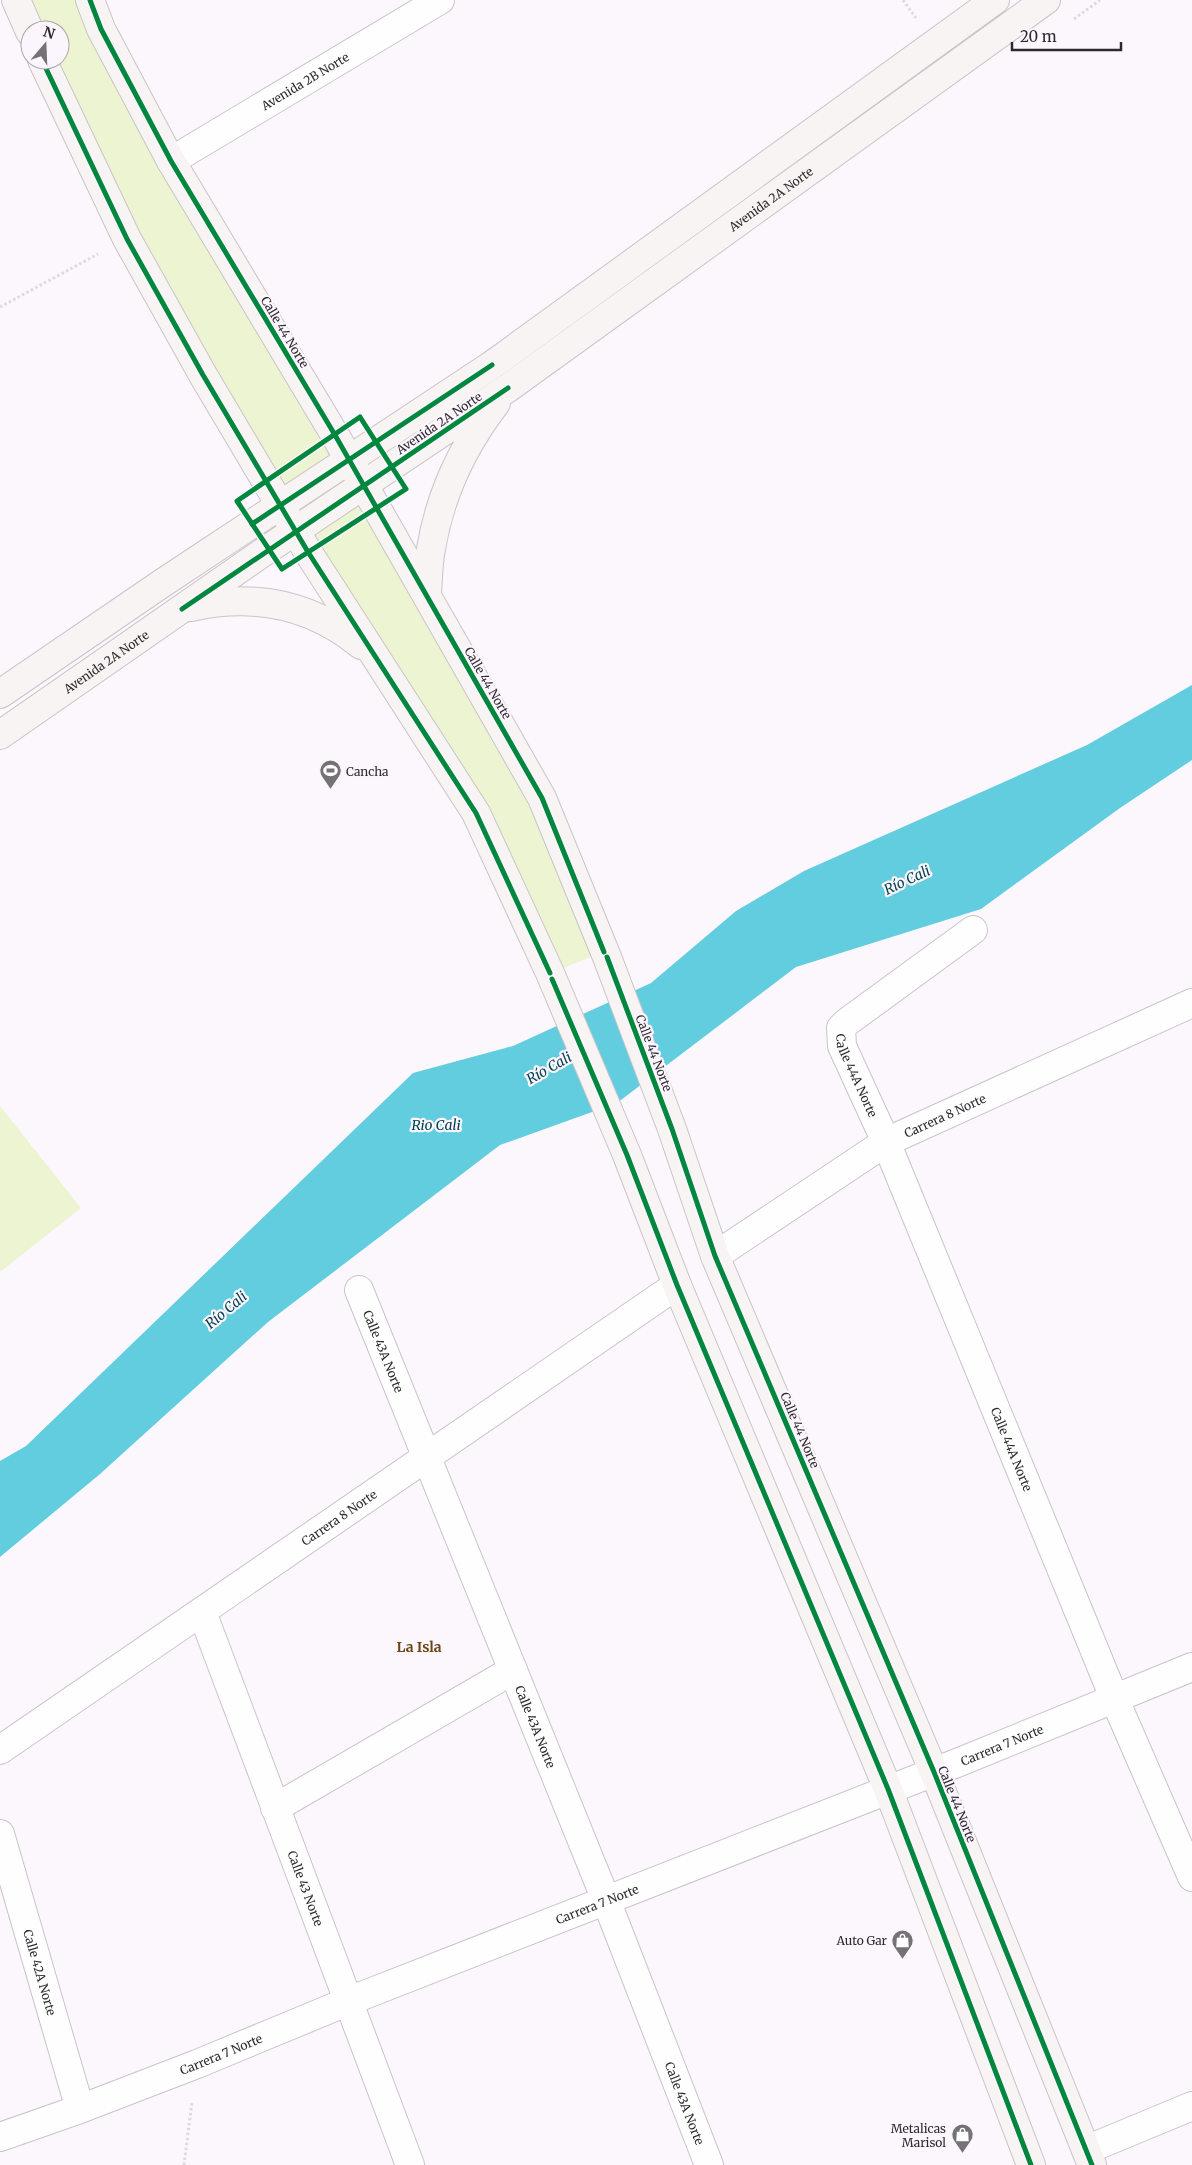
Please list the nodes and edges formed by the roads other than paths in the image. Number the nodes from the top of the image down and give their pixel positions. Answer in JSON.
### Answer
{"nodes":[{"id":1,"x":16,"y":0,"type":"edge"},
{"id":2,"x":90,"y":0,"type":"edge"},
{"id":3,"x":440,"y":0,"type":"edge"},
{"id":4,"x":995,"y":0,"type":"edge"},
{"id":5,"x":1046,"y":0,"type":"edge"},
{"id":6,"x":25,"y":20,"type":"edge"},
{"id":7,"x":47,"y":70,"type":"edge"},
{"id":8,"x":171,"y":161,"type":"junction"},
{"id":9,"x":508,"y":388,"type":"junction"},
{"id":10,"x":349,"y":460,"type":"junction"},
{"id":11,"x":364,"y":485,"type":"junction"},
{"id":12,"x":280,"y":505,"type":"junction"},
{"id":13,"x":295,"y":531,"type":"junction"},
{"id":14,"x":427,"y":595,"type":"junction"},
{"id":15,"x":182,"y":609,"type":"junction"},
{"id":16,"x":373,"y":655,"type":"junction"},
{"id":17,"x":0,"y":694,"type":"edge"},
{"id":18,"x":0,"y":735,"type":"edge"},
{"id":19,"x":973,"y":930,"type":"dead end"},
{"id":20,"x":1192,"y":1004,"type":"edge"},
{"id":21,"x":886,"y":1142,"type":"junction"},
{"id":22,"x":715,"y":1256,"type":"junction"},
{"id":23,"x":677,"y":1285,"type":"junction"},
{"id":24,"x":359,"y":1290,"type":"dead end"},
{"id":25,"x":427,"y":1457,"type":"junction"},
{"id":26,"x":202,"y":1612,"type":"junction"},
{"id":27,"x":1192,"y":1667,"type":"edge"},
{"id":28,"x":513,"y":1670,"type":"junction"},
{"id":29,"x":1115,"y":1700,"type":"junction"},
{"id":30,"x":0,"y":1750,"type":"edge"},
{"id":31,"x":934,"y":1772,"type":"junction"},
{"id":32,"x":888,"y":1789,"type":"junction"},
{"id":33,"x":276,"y":1808,"type":"junction"},
{"id":34,"x":0,"y":1834,"type":"edge"},
{"id":35,"x":1192,"y":1877,"type":"edge"},
{"id":36,"x":606,"y":1900,"type":"junction"},
{"id":37,"x":349,"y":2001,"type":"junction"},
{"id":38,"x":1192,"y":2106,"type":"edge"},
{"id":39,"x":80,"y":2109,"type":"junction"},
{"id":40,"x":0,"y":2137,"type":"edge"},
{"id":41,"x":1089,"y":2158,"type":"edge"},
{"id":42,"x":410,"y":2165,"type":"edge"},
{"id":43,"x":709,"y":2165,"type":"edge"},
{"id":44,"x":1031,"y":2165,"type":"edge"}],
"edges":[{"from":1,"to":6,"type":"main road"},
{"from":2,"to":8,"type":"main road","name":"Calle 44 Norte"},
{"from":3,"to":8,"type":"street","name":"Avenida 2B Norte"},
{"from":4,"to":10,"type":"main road","name":"Avenida 2A Norte"},
{"from":5,"to":9,"type":"main road","name":"Avenida 2A Norte"},
{"from":7,"to":12,"type":"main road"},
{"from":8,"to":10,"type":"main road","name":"Calle 44 Norte"},
{"from":9,"to":11,"type":"main road","name":"Avenida 2A Norte"},
{"from":9,"to":14,"type":"main road"},
{"from":10,"to":11,"type":"main road","name":"Calle 44 Norte"},
{"from":10,"to":12,"type":"main road","name":"Avenida 2A Norte"},
{"from":11,"to":13,"type":"main road","name":"Avenida 2A Norte"},
{"from":11,"to":14,"type":"main road","name":"Calle 44 Norte"},
{"from":12,"to":13,"type":"main road"},
{"from":12,"to":17,"type":"main road","name":"Avenida 2A Norte"},
{"from":13,"to":15,"type":"main road","name":"Avenida 2A Norte"},
{"from":13,"to":16,"type":"main road"},
{"from":14,"to":22,"type":"main road","name":"Calle 44 Norte"},
{"from":15,"to":16,"type":"main road"},
{"from":15,"to":18,"type":"main road","name":"Avenida 2A Norte"},
{"from":16,"to":23,"type":"main road"},
{"from":19,"to":21,"type":"street","name":"Calle 44A Norte"},
{"from":20,"to":21,"type":"street","name":"Carrera 8 Norte"},
{"from":21,"to":22,"type":"street","name":"Carrera 8 Norte"},
{"from":21,"to":29,"type":"street","name":"Calle 44A Norte"},
{"from":22,"to":31,"type":"main road","name":"Calle 44 Norte"},
{"from":23,"to":25,"type":"street","name":"Carrera 8 Norte"},
{"from":23,"to":32,"type":"main road"},
{"from":24,"to":25,"type":"street","name":"Calle 43A Norte"},
{"from":25,"to":26,"type":"street","name":"Carrera 8 Norte"},
{"from":25,"to":28,"type":"street","name":"Calle 43A Norte"},
{"from":26,"to":30,"type":"street","name":"Carrera 8 Norte"},
{"from":26,"to":33,"type":"street","name":"Calle 43 Norte"},
{"from":27,"to":29,"type":"street","name":"Carrera 7 Norte"},
{"from":28,"to":33,"type":"street"},
{"from":28,"to":36,"type":"street","name":"Calle 43A Norte"},
{"from":29,"to":31,"type":"street","name":"Carrera 7 Norte"},
{"from":29,"to":35,"type":"street","name":"Calle 44A Norte"},
{"from":31,"to":32,"type":"street","name":"Carrera 7 Norte"},
{"from":31,"to":41,"type":"main road","name":"Calle 44 Norte"},
{"from":32,"to":36,"type":"street","name":"Carrera 7 Norte"},
{"from":32,"to":44,"type":"main road"},
{"from":33,"to":37,"type":"street","name":"Calle 43 Norte"},
{"from":34,"to":39,"type":"street","name":"Calle 42A Norte"},
{"from":36,"to":37,"type":"street","name":"Carrera 7 Norte"},
{"from":36,"to":43,"type":"street","name":"Calle 43A Norte"},
{"from":37,"to":39,"type":"street","name":"Carrera 7 Norte"},
{"from":37,"to":42,"type":"street","name":"Calle 43 Norte"},
{"from":38,"to":41,"type":"street"},
{"from":39,"to":40,"type":"street","name":"Carrera 7 Norte"}]}
